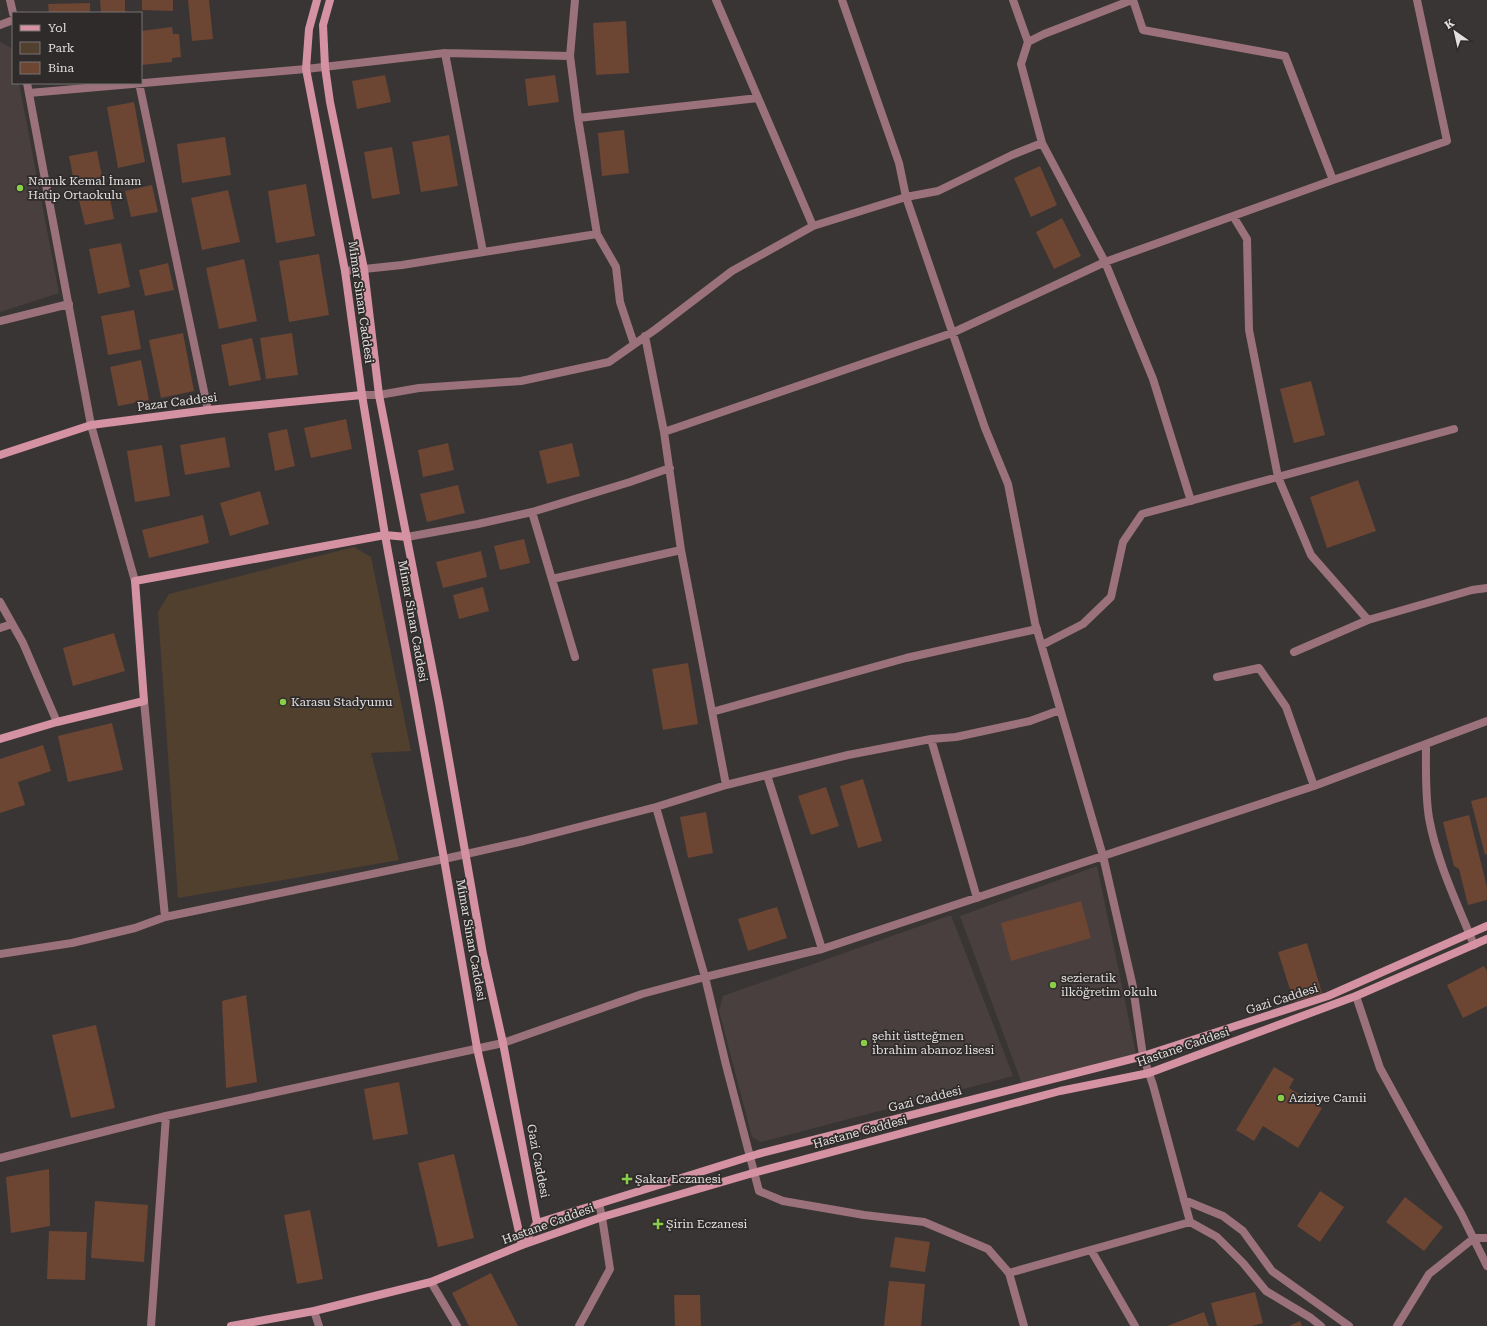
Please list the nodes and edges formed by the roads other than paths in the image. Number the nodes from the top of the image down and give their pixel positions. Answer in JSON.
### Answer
{"nodes":[{"id":1,"x":10,"y":0,"type":"edge"},
{"id":2,"x":316,"y":0,"type":"edge"},
{"id":3,"x":330,"y":0,"type":"edge"},
{"id":4,"x":575,"y":0,"type":"edge"},
{"id":5,"x":716,"y":0,"type":"edge"},
{"id":6,"x":842,"y":0,"type":"edge"},
{"id":7,"x":1013,"y":0,"type":"edge"},
{"id":8,"x":1132,"y":0,"type":"edge"},
{"id":9,"x":1416,"y":0,"type":"edge"},
{"id":10,"x":13,"y":12,"type":"edge"},
{"id":11,"x":12,"y":20,"type":"edge"},
{"id":12,"x":0,"y":25,"type":"edge"},
{"id":13,"x":1028,"y":42,"type":"junction"},
{"id":14,"x":445,"y":53,"type":"junction"},
{"id":15,"x":570,"y":56,"type":"junction"},
{"id":16,"x":325,"y":67,"type":"junction"},
{"id":17,"x":306,"y":69,"type":"junction"},
{"id":18,"x":142,"y":83,"type":"edge"},
{"id":19,"x":27,"y":84,"type":"edge"},
{"id":20,"x":127,"y":84,"type":"edge"},
{"id":21,"x":139,"y":84,"type":"edge"},
{"id":22,"x":29,"y":92,"type":"junction"},
{"id":23,"x":758,"y":98,"type":"junction"},
{"id":24,"x":578,"y":118,"type":"junction"},
{"id":25,"x":1042,"y":143,"type":"junction"},
{"id":26,"x":1333,"y":180,"type":"junction"},
{"id":27,"x":906,"y":197,"type":"junction"},
{"id":28,"x":1233,"y":216,"type":"junction"},
{"id":29,"x":813,"y":226,"type":"junction"},
{"id":30,"x":597,"y":234,"type":"junction"},
{"id":31,"x":483,"y":252,"type":"junction"},
{"id":32,"x":1105,"y":262,"type":"junction"},
{"id":33,"x":364,"y":269,"type":"junction"},
{"id":34,"x":345,"y":271,"type":"junction"},
{"id":35,"x":69,"y":304,"type":"junction"},
{"id":36,"x":0,"y":321,"type":"edge"},
{"id":37,"x":952,"y":333,"type":"junction"},
{"id":38,"x":645,"y":336,"type":"junction"},
{"id":39,"x":634,"y":344,"type":"junction"},
{"id":40,"x":362,"y":395,"type":"junction"},
{"id":41,"x":379,"y":395,"type":"junction"},
{"id":42,"x":208,"y":410,"type":"junction"},
{"id":43,"x":91,"y":424,"type":"junction"},
{"id":44,"x":1454,"y":429,"type":"dead end"},
{"id":45,"x":664,"y":432,"type":"junction"},
{"id":46,"x":0,"y":455,"type":"edge"},
{"id":47,"x":670,"y":468,"type":"junction"},
{"id":48,"x":1278,"y":477,"type":"junction"},
{"id":49,"x":1191,"y":501,"type":"junction"},
{"id":50,"x":532,"y":512,"type":"junction"},
{"id":51,"x":385,"y":535,"type":"junction"},
{"id":52,"x":408,"y":537,"type":"junction"},
{"id":53,"x":681,"y":550,"type":"junction"},
{"id":54,"x":552,"y":579,"type":"junction"},
{"id":55,"x":135,"y":581,"type":"junction"},
{"id":56,"x":1487,"y":588,"type":"edge"},
{"id":57,"x":0,"y":602,"type":"edge"},
{"id":58,"x":1368,"y":620,"type":"junction"},
{"id":59,"x":12,"y":624,"type":"junction"},
{"id":60,"x":0,"y":628,"type":"edge"},
{"id":61,"x":1037,"y":629,"type":"junction"},
{"id":62,"x":1042,"y":645,"type":"junction"},
{"id":63,"x":1294,"y":652,"type":"dead end"},
{"id":64,"x":575,"y":658,"type":"dead end"},
{"id":65,"x":1217,"y":678,"type":"dead end"},
{"id":66,"x":144,"y":701,"type":"junction"},
{"id":67,"x":1060,"y":710,"type":"junction"},
{"id":68,"x":712,"y":712,"type":"junction"},
{"id":69,"x":1487,"y":721,"type":"edge"},
{"id":70,"x":57,"y":722,"type":"junction"},
{"id":71,"x":0,"y":739,"type":"edge"},
{"id":72,"x":931,"y":739,"type":"junction"},
{"id":73,"x":1426,"y":744,"type":"junction"},
{"id":74,"x":767,"y":775,"type":"junction"},
{"id":75,"x":726,"y":785,"type":"junction"},
{"id":76,"x":1314,"y":786,"type":"junction"},
{"id":77,"x":656,"y":807,"type":"junction"},
{"id":78,"x":466,"y":854,"type":"junction"},
{"id":79,"x":1103,"y":856,"type":"junction"},
{"id":80,"x":444,"y":859,"type":"junction"},
{"id":81,"x":977,"y":898,"type":"junction"},
{"id":82,"x":165,"y":917,"type":"junction"},
{"id":83,"x":1487,"y":926,"type":"edge"},
{"id":84,"x":1469,"y":934,"type":"junction"},
{"id":85,"x":1487,"y":940,"type":"edge"},
{"id":86,"x":1474,"y":945,"type":"junction"},
{"id":87,"x":822,"y":949,"type":"junction"},
{"id":88,"x":0,"y":954,"type":"edge"},
{"id":89,"x":705,"y":976,"type":"junction"},
{"id":90,"x":1356,"y":996,"type":"junction"},
{"id":91,"x":503,"y":1043,"type":"junction"},
{"id":92,"x":477,"y":1048,"type":"junction"},
{"id":93,"x":1143,"y":1056,"type":"junction"},
{"id":94,"x":1150,"y":1073,"type":"junction"},
{"id":95,"x":166,"y":1116,"type":"junction"},
{"id":96,"x":749,"y":1157,"type":"junction"},
{"id":97,"x":0,"y":1158,"type":"edge"},
{"id":98,"x":753,"y":1173,"type":"junction"},
{"id":99,"x":1184,"y":1200,"type":"junction"},
{"id":100,"x":599,"y":1204,"type":"junction"},
{"id":101,"x":602,"y":1217,"type":"junction"},
{"id":102,"x":1190,"y":1222,"type":"junction"},
{"id":103,"x":537,"y":1223,"type":"junction"},
{"id":104,"x":1474,"y":1238,"type":"junction"},
{"id":105,"x":1487,"y":1238,"type":"edge"},
{"id":106,"x":522,"y":1245,"type":"junction"},
{"id":107,"x":1091,"y":1250,"type":"junction"},
{"id":108,"x":1487,"y":1266,"type":"edge"},
{"id":109,"x":1009,"y":1274,"type":"junction"},
{"id":110,"x":431,"y":1282,"type":"junction"},
{"id":111,"x":314,"y":1311,"type":"junction"},
{"id":112,"x":151,"y":1326,"type":"edge"},
{"id":113,"x":232,"y":1326,"type":"edge"},
{"id":114,"x":319,"y":1326,"type":"edge"},
{"id":115,"x":457,"y":1326,"type":"edge"},
{"id":116,"x":579,"y":1326,"type":"edge"},
{"id":117,"x":1024,"y":1326,"type":"edge"},
{"id":118,"x":1135,"y":1326,"type":"edge"},
{"id":119,"x":1321,"y":1326,"type":"edge"},
{"id":120,"x":1349,"y":1326,"type":"edge"},
{"id":121,"x":1397,"y":1326,"type":"edge"}],
"edges":[{"from":1,"to":10,"type":"street"},
{"from":2,"to":17,"type":"main road","name":"Mimar Sinan Caddesi"},
{"from":3,"to":16,"type":"main road","name":"Mimar Sinan Caddesi"},
{"from":4,"to":15,"type":"street"},
{"from":5,"to":23,"type":"street"},
{"from":6,"to":27,"type":"street"},
{"from":7,"to":13,"type":"street"},
{"from":8,"to":13,"type":"street"},
{"from":8,"to":26,"type":"street"},
{"from":9,"to":26,"type":"street"},
{"from":11,"to":12,"type":"street"},
{"from":13,"to":25,"type":"street"},
{"from":14,"to":15,"type":"street"},
{"from":14,"to":16,"type":"street"},
{"from":14,"to":31,"type":"street"},
{"from":15,"to":24,"type":"street"},
{"from":16,"to":17,"type":"street"},
{"from":16,"to":33,"type":"main road","name":"Mimar Sinan Caddesi"},
{"from":17,"to":18,"type":"street"},
{"from":17,"to":34,"type":"main road","name":"Mimar Sinan Caddesi"},
{"from":19,"to":22,"type":"street"},
{"from":20,"to":22,"type":"street"},
{"from":21,"to":42,"type":"street"},
{"from":22,"to":35,"type":"street"},
{"from":23,"to":24,"type":"street"},
{"from":23,"to":29,"type":"street"},
{"from":24,"to":30,"type":"street"},
{"from":25,"to":27,"type":"street"},
{"from":25,"to":32,"type":"street"},
{"from":26,"to":28,"type":"street"},
{"from":27,"to":29,"type":"street"},
{"from":27,"to":37,"type":"street"},
{"from":28,"to":32,"type":"street"},
{"from":28,"to":48,"type":"street"},
{"from":29,"to":38,"type":"street"},
{"from":30,"to":31,"type":"street"},
{"from":30,"to":39,"type":"street"},
{"from":31,"to":33,"type":"street"},
{"from":32,"to":37,"type":"street"},
{"from":32,"to":49,"type":"street"},
{"from":33,"to":34,"type":"street"},
{"from":33,"to":41,"type":"main road","name":"Mimar Sinan Caddesi"},
{"from":34,"to":40,"type":"main road","name":"Mimar Sinan Caddesi"},
{"from":35,"to":36,"type":"street"},
{"from":35,"to":43,"type":"street"},
{"from":37,"to":45,"type":"street"},
{"from":37,"to":61,"type":"street"},
{"from":38,"to":39,"type":"street"},
{"from":38,"to":45,"type":"street"},
{"from":39,"to":41,"type":"street"},
{"from":40,"to":41,"type":"street"},
{"from":40,"to":42,"type":"main road","name":"Pazar Caddesi"},
{"from":40,"to":51,"type":"main road","name":"Mimar Sinan Caddesi"},
{"from":41,"to":52,"type":"main road","name":"Mimar Sinan Caddesi"},
{"from":42,"to":43,"type":"main road","name":"Pazar Caddesi"},
{"from":43,"to":46,"type":"main road","name":"Pazar Caddesi"},
{"from":43,"to":55,"type":"street"},
{"from":44,"to":48,"type":"street"},
{"from":45,"to":47,"type":"street"},
{"from":47,"to":50,"type":"street"},
{"from":47,"to":53,"type":"street"},
{"from":48,"to":49,"type":"street"},
{"from":48,"to":58,"type":"street"},
{"from":49,"to":62,"type":"street"},
{"from":50,"to":52,"type":"street"},
{"from":50,"to":54,"type":"street"},
{"from":51,"to":52,"type":"main road"},
{"from":51,"to":55,"type":"main road"},
{"from":51,"to":80,"type":"main road","name":"Mimar Sinan Caddesi"},
{"from":52,"to":78,"type":"main road","name":"Mimar Sinan Caddesi"},
{"from":53,"to":54,"type":"street"},
{"from":53,"to":68,"type":"street"},
{"from":54,"to":64,"type":"street"},
{"from":55,"to":66,"type":"main road"},
{"from":56,"to":58,"type":"street"},
{"from":57,"to":59,"type":"street"},
{"from":58,"to":63,"type":"street"},
{"from":59,"to":60,"type":"street"},
{"from":59,"to":70,"type":"street"},
{"from":61,"to":62,"type":"street"},
{"from":61,"to":68,"type":"street"},
{"from":62,"to":67,"type":"street"},
{"from":65,"to":76,"type":"street"},
{"from":66,"to":70,"type":"main road"},
{"from":66,"to":82,"type":"street"},
{"from":67,"to":72,"type":"street"},
{"from":67,"to":79,"type":"street"},
{"from":68,"to":75,"type":"street"},
{"from":69,"to":73,"type":"street"},
{"from":70,"to":71,"type":"main road"},
{"from":72,"to":74,"type":"street"},
{"from":72,"to":81,"type":"street"},
{"from":73,"to":76,"type":"street"},
{"from":73,"to":84,"type":"street"},
{"from":74,"to":75,"type":"street"},
{"from":74,"to":87,"type":"street"},
{"from":75,"to":77,"type":"street"},
{"from":76,"to":79,"type":"street"},
{"from":77,"to":78,"type":"street"},
{"from":77,"to":89,"type":"street"},
{"from":78,"to":80,"type":"street"},
{"from":78,"to":91,"type":"main road","name":"Mimar Sinan Caddesi"},
{"from":79,"to":81,"type":"street"},
{"from":79,"to":93,"type":"street"},
{"from":80,"to":82,"type":"street"},
{"from":80,"to":92,"type":"main road","name":"Mimar Sinan Caddesi"},
{"from":81,"to":87,"type":"street"},
{"from":82,"to":88,"type":"street"},
{"from":83,"to":84,"type":"main road","name":"Gazi Caddesi"},
{"from":84,"to":86,"type":"street"},
{"from":84,"to":93,"type":"main road","name":"Gazi Caddesi"},
{"from":85,"to":86,"type":"main road","name":"Hastane Caddesi"},
{"from":86,"to":90,"type":"main road","name":"Hastane Caddesi"},
{"from":87,"to":89,"type":"street"},
{"from":89,"to":91,"type":"street"},
{"from":89,"to":96,"type":"street"},
{"from":90,"to":94,"type":"main road","name":"Hastane Caddesi"},
{"from":90,"to":104,"type":"street"},
{"from":91,"to":92,"type":"street"},
{"from":91,"to":103,"type":"main road","name":"Gazi Caddesi"},
{"from":92,"to":95,"type":"street"},
{"from":92,"to":106,"type":"main road","name":"Mimar Sinan Caddesi"},
{"from":93,"to":94,"type":"street"},
{"from":93,"to":96,"type":"main road","name":"Gazi Caddesi"},
{"from":94,"to":98,"type":"main road","name":"Hastane Caddesi"},
{"from":94,"to":99,"type":"street"},
{"from":95,"to":97,"type":"street"},
{"from":95,"to":112,"type":"street"},
{"from":96,"to":98,"type":"street"},
{"from":96,"to":100,"type":"main road","name":"Gazi Caddesi"},
{"from":98,"to":101,"type":"main road","name":"Hastane Caddesi"},
{"from":98,"to":109,"type":"street"},
{"from":99,"to":102,"type":"street"},
{"from":99,"to":120,"type":"street"},
{"from":100,"to":101,"type":"street"},
{"from":100,"to":103,"type":"main road","name":"Gazi Caddesi"},
{"from":101,"to":106,"type":"main road","name":"Hastane Caddesi"},
{"from":101,"to":116,"type":"street"},
{"from":102,"to":107,"type":"street"},
{"from":102,"to":119,"type":"street"},
{"from":103,"to":106,"type":"main road"},
{"from":104,"to":105,"type":"street"},
{"from":104,"to":108,"type":"street"},
{"from":104,"to":121,"type":"street"},
{"from":106,"to":110,"type":"main road","name":"Hastane Caddesi"},
{"from":107,"to":109,"type":"street"},
{"from":107,"to":118,"type":"street"},
{"from":109,"to":117,"type":"street"},
{"from":110,"to":111,"type":"main road","name":"Hastane Caddesi"},
{"from":110,"to":115,"type":"street"},
{"from":111,"to":113,"type":"main road","name":"Hastane Caddesi"},
{"from":111,"to":114,"type":"street"}]}
